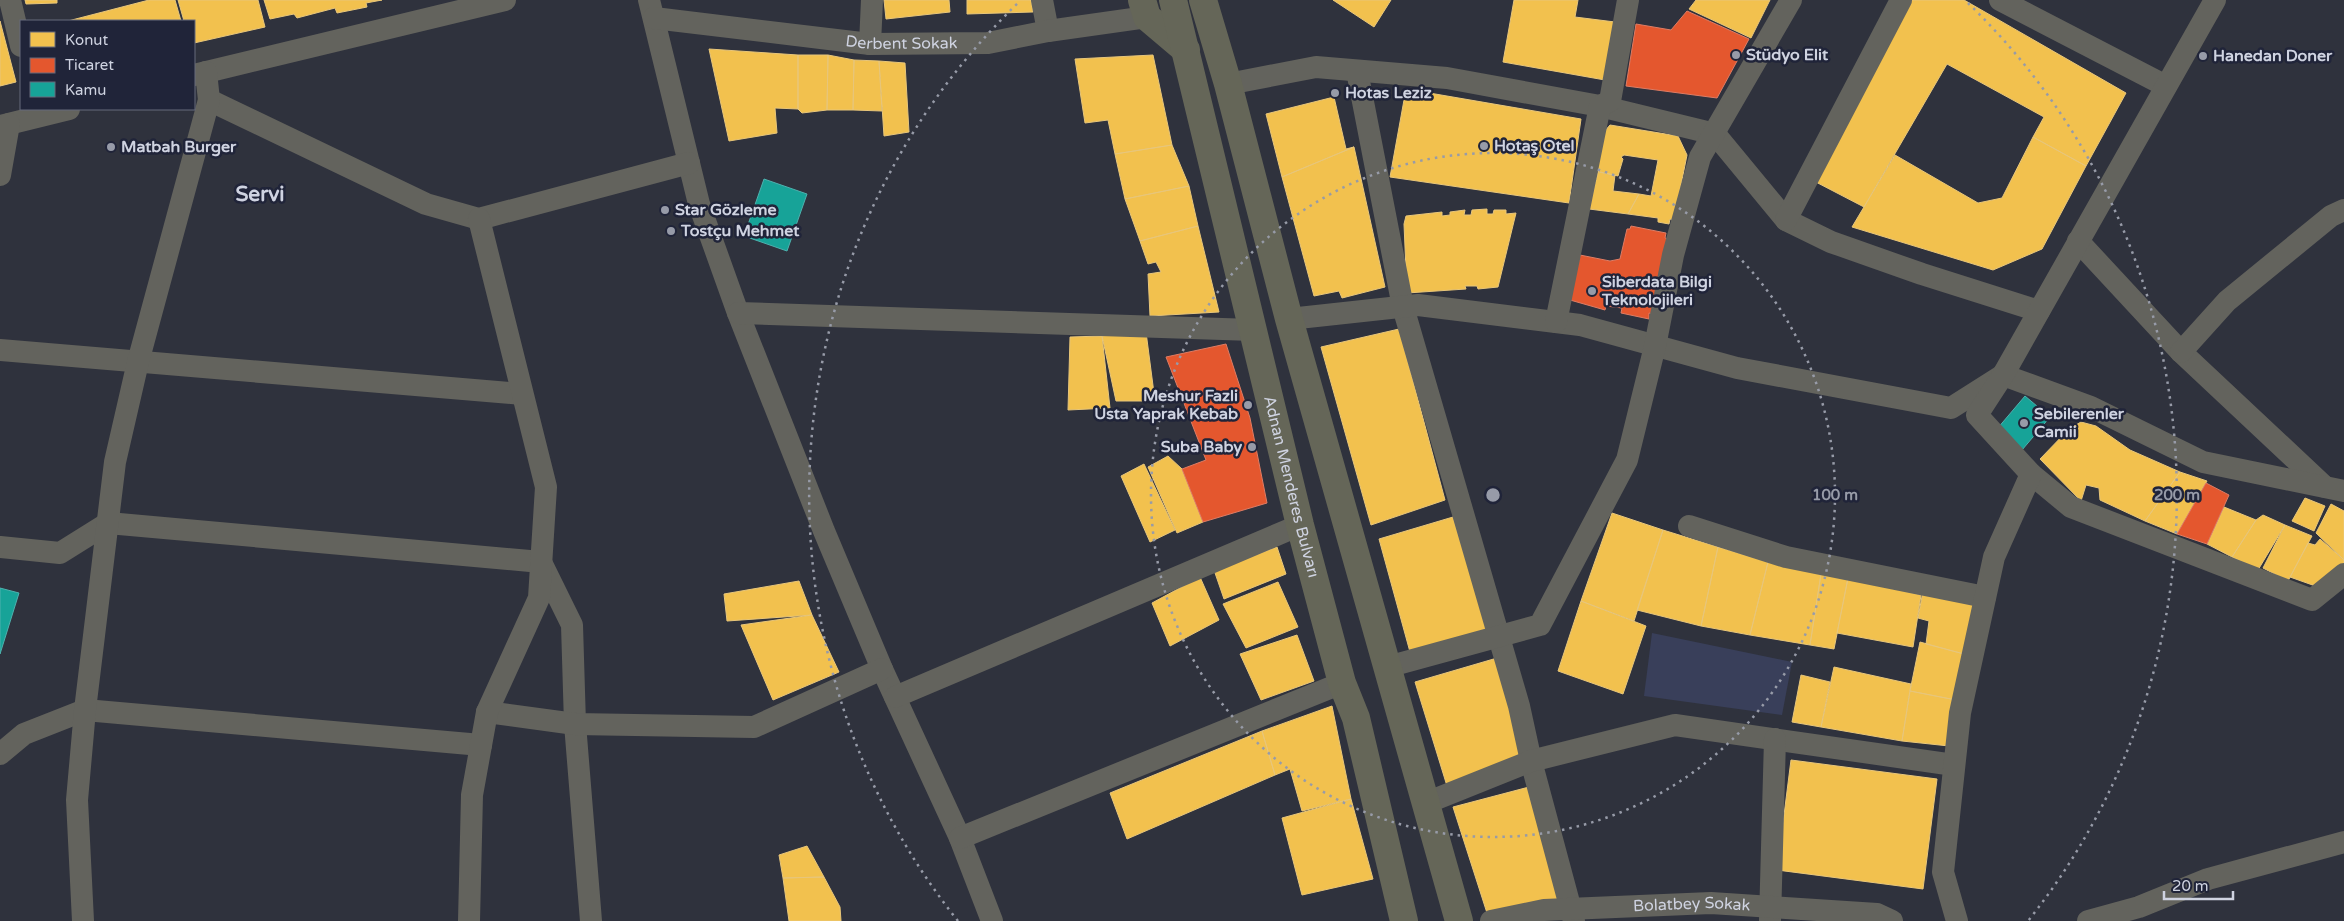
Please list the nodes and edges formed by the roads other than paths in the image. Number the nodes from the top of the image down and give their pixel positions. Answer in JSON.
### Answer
{"nodes":[{"id":1,"x":10,"y":0,"type":"edge"},
{"id":2,"x":506,"y":0,"type":"edge"},
{"id":3,"x":872,"y":0,"type":"edge"},
{"id":4,"x":1042,"y":0,"type":"edge"},
{"id":5,"x":1173,"y":0,"type":"edge"},
{"id":6,"x":1203,"y":0,"type":"edge"},
{"id":7,"x":1223,"y":0,"type":"edge"},
{"id":8,"x":1628,"y":0,"type":"edge"},
{"id":9,"x":1791,"y":0,"type":"edge"},
{"id":10,"x":1901,"y":0,"type":"edge"},
{"id":11,"x":2000,"y":0,"type":"edge"},
{"id":12,"x":2215,"y":0,"type":"edge"},
{"id":13,"x":651,"y":9,"type":"edge"},
{"id":14,"x":1145,"y":9,"type":"edge"},
{"id":15,"x":1048,"y":31,"type":"junction"},
{"id":16,"x":20,"y":42,"type":"edge"},
{"id":17,"x":870,"y":44,"type":"junction"},
{"id":18,"x":1186,"y":50,"type":"junction"},
{"id":19,"x":1357,"y":71,"type":"junction"},
{"id":20,"x":200,"y":74,"type":"edge"},
{"id":21,"x":1228,"y":84,"type":"junction"},
{"id":22,"x":2166,"y":86,"type":"junction"},
{"id":23,"x":209,"y":100,"type":"junction"},
{"id":24,"x":1600,"y":106,"type":"junction"},
{"id":25,"x":61,"y":110,"type":"edge"},
{"id":26,"x":38,"y":113,"type":"edge"},
{"id":27,"x":4,"y":125,"type":"edge"},
{"id":28,"x":1715,"y":134,"type":"junction"},
{"id":29,"x":689,"y":163,"type":"junction"},
{"id":30,"x":0,"y":175,"type":"edge"},
{"id":31,"x":2344,"y":210,"type":"edge"},
{"id":32,"x":479,"y":219,"type":"junction"},
{"id":33,"x":1786,"y":220,"type":"junction"},
{"id":34,"x":2078,"y":241,"type":"junction"},
{"id":35,"x":1403,"y":306,"type":"junction"},
{"id":36,"x":2039,"y":311,"type":"junction"},
{"id":37,"x":738,"y":313,"type":"junction"},
{"id":38,"x":1289,"y":319,"type":"junction"},
{"id":39,"x":1556,"y":322,"type":"junction"},
{"id":40,"x":1253,"y":330,"type":"junction"},
{"id":41,"x":1655,"y":346,"type":"junction"},
{"id":42,"x":0,"y":350,"type":"edge"},
{"id":43,"x":2182,"y":352,"type":"junction"},
{"id":44,"x":138,"y":362,"type":"junction"},
{"id":45,"x":2003,"y":375,"type":"junction"},
{"id":46,"x":522,"y":394,"type":"junction"},
{"id":47,"x":2030,"y":474,"type":"junction"},
{"id":48,"x":2334,"y":489,"type":"edge"},
{"id":49,"x":108,"y":523,"type":"junction"},
{"id":50,"x":1300,"y":524,"type":"junction"},
{"id":51,"x":1689,"y":526,"type":"dead end"},
{"id":52,"x":0,"y":547,"type":"edge"},
{"id":53,"x":541,"y":562,"type":"junction"},
{"id":54,"x":2344,"y":574,"type":"edge"},
{"id":55,"x":1985,"y":597,"type":"junction"},
{"id":56,"x":1499,"y":636,"type":"junction"},
{"id":57,"x":1388,"y":667,"type":"junction"},
{"id":58,"x":882,"y":669,"type":"junction"},
{"id":59,"x":1342,"y":683,"type":"junction"},
{"id":60,"x":895,"y":697,"type":"junction"},
{"id":61,"x":85,"y":710,"type":"junction"},
{"id":62,"x":487,"y":712,"type":"junction"},
{"id":63,"x":575,"y":724,"type":"junction"},
{"id":64,"x":1776,"y":739,"type":"junction"},
{"id":65,"x":481,"y":745,"type":"junction"},
{"id":66,"x":0,"y":754,"type":"edge"},
{"id":67,"x":1531,"y":761,"type":"junction"},
{"id":68,"x":1954,"y":765,"type":"junction"},
{"id":69,"x":1426,"y":802,"type":"junction"},
{"id":70,"x":960,"y":838,"type":"junction"},
{"id":71,"x":2344,"y":842,"type":"edge"},
{"id":72,"x":1770,"y":914,"type":"edge"},
{"id":73,"x":1572,"y":915,"type":"edge"},
{"id":74,"x":88,"y":921,"type":"edge"},
{"id":75,"x":469,"y":921,"type":"edge"},
{"id":76,"x":591,"y":921,"type":"edge"},
{"id":77,"x":992,"y":921,"type":"edge"},
{"id":78,"x":1404,"y":921,"type":"edge"},
{"id":79,"x":1459,"y":921,"type":"edge"},
{"id":80,"x":1491,"y":921,"type":"edge"},
{"id":81,"x":1892,"y":921,"type":"edge"},
{"id":82,"x":1957,"y":921,"type":"edge"},
{"id":83,"x":2088,"y":921,"type":"edge"}],
"edges":[{"from":1,"to":16,"type":"street"},
{"from":2,"to":20,"type":"street"},
{"from":3,"to":17,"type":"street"},
{"from":4,"to":15,"type":"street"},
{"from":5,"to":18,"type":"main road","name":"Adnan Menderes Bulvarı"},
{"from":6,"to":21,"type":"main road"},
{"from":7,"to":21,"type":"main road"},
{"from":8,"to":24,"type":"street"},
{"from":9,"to":28,"type":"street"},
{"from":10,"to":33,"type":"street"},
{"from":11,"to":22,"type":"street"},
{"from":12,"to":22,"type":"street"},
{"from":13,"to":17,"type":"street","name":"Derbent Sokak"},
{"from":13,"to":29,"type":"street"},
{"from":14,"to":15,"type":"street","name":"Derbent Sokak"},
{"from":14,"to":18,"type":"main road"},
{"from":15,"to":17,"type":"street","name":"Derbent Sokak"},
{"from":18,"to":40,"type":"main road","name":"Adnan Menderes Bulvarı"},
{"from":19,"to":21,"type":"street"},
{"from":19,"to":24,"type":"street"},
{"from":19,"to":35,"type":"street"},
{"from":20,"to":23,"type":"street"},
{"from":21,"to":38,"type":"main road"},
{"from":22,"to":34,"type":"street"},
{"from":23,"to":32,"type":"street"},
{"from":23,"to":44,"type":"street"},
{"from":24,"to":28,"type":"street"},
{"from":24,"to":39,"type":"street"},
{"from":25,"to":26,"type":"street"},
{"from":26,"to":27,"type":"street"},
{"from":27,"to":30,"type":"street"},
{"from":28,"to":33,"type":"street"},
{"from":28,"to":41,"type":"street"},
{"from":29,"to":32,"type":"street"},
{"from":29,"to":37,"type":"street"},
{"from":31,"to":43,"type":"street"},
{"from":32,"to":46,"type":"street"},
{"from":33,"to":36,"type":"street"},
{"from":34,"to":36,"type":"street"},
{"from":34,"to":43,"type":"street"},
{"from":35,"to":38,"type":"street"},
{"from":35,"to":39,"type":"street"},
{"from":35,"to":56,"type":"street"},
{"from":36,"to":45,"type":"street"},
{"from":37,"to":40,"type":"street"},
{"from":37,"to":58,"type":"street"},
{"from":38,"to":57,"type":"main road"},
{"from":39,"to":41,"type":"street"},
{"from":40,"to":50,"type":"main road","name":"Adnan Menderes Bulvarı"},
{"from":41,"to":45,"type":"street"},
{"from":41,"to":56,"type":"street"},
{"from":42,"to":44,"type":"street"},
{"from":43,"to":48,"type":"street"},
{"from":44,"to":46,"type":"street"},
{"from":44,"to":49,"type":"street"},
{"from":45,"to":47,"type":"street"},
{"from":45,"to":48,"type":"street"},
{"from":46,"to":53,"type":"street"},
{"from":47,"to":54,"type":"street"},
{"from":47,"to":55,"type":"street"},
{"from":49,"to":52,"type":"street"},
{"from":49,"to":53,"type":"street"},
{"from":49,"to":61,"type":"street"},
{"from":50,"to":59,"type":"main road","name":"Adnan Menderes Bulvarı"},
{"from":50,"to":60,"type":"street"},
{"from":51,"to":55,"type":"street"},
{"from":53,"to":62,"type":"street"},
{"from":53,"to":63,"type":"street"},
{"from":55,"to":68,"type":"street"},
{"from":56,"to":57,"type":"street"},
{"from":56,"to":67,"type":"street"},
{"from":57,"to":69,"type":"main road"},
{"from":58,"to":60,"type":"street"},
{"from":58,"to":63,"type":"street"},
{"from":59,"to":70,"type":"street"},
{"from":59,"to":78,"type":"main road","name":"Adnan Menderes Bulvarı"},
{"from":60,"to":70,"type":"street"},
{"from":61,"to":65,"type":"street"},
{"from":61,"to":66,"type":"street"},
{"from":61,"to":74,"type":"street"},
{"from":62,"to":63,"type":"street"},
{"from":62,"to":65,"type":"street"},
{"from":63,"to":76,"type":"street"},
{"from":64,"to":67,"type":"street"},
{"from":64,"to":68,"type":"street"},
{"from":64,"to":72,"type":"street"},
{"from":65,"to":75,"type":"street"},
{"from":67,"to":69,"type":"street"},
{"from":67,"to":73,"type":"street"},
{"from":68,"to":82,"type":"street"},
{"from":69,"to":79,"type":"main road"},
{"from":70,"to":77,"type":"street"},
{"from":71,"to":83,"type":"street"},
{"from":72,"to":73,"type":"street","name":"Bolatbey Sokak"},
{"from":72,"to":81,"type":"street","name":"Bolatbey Sokak"},
{"from":73,"to":80,"type":"street","name":"Bolatbey Sokak"}]}
